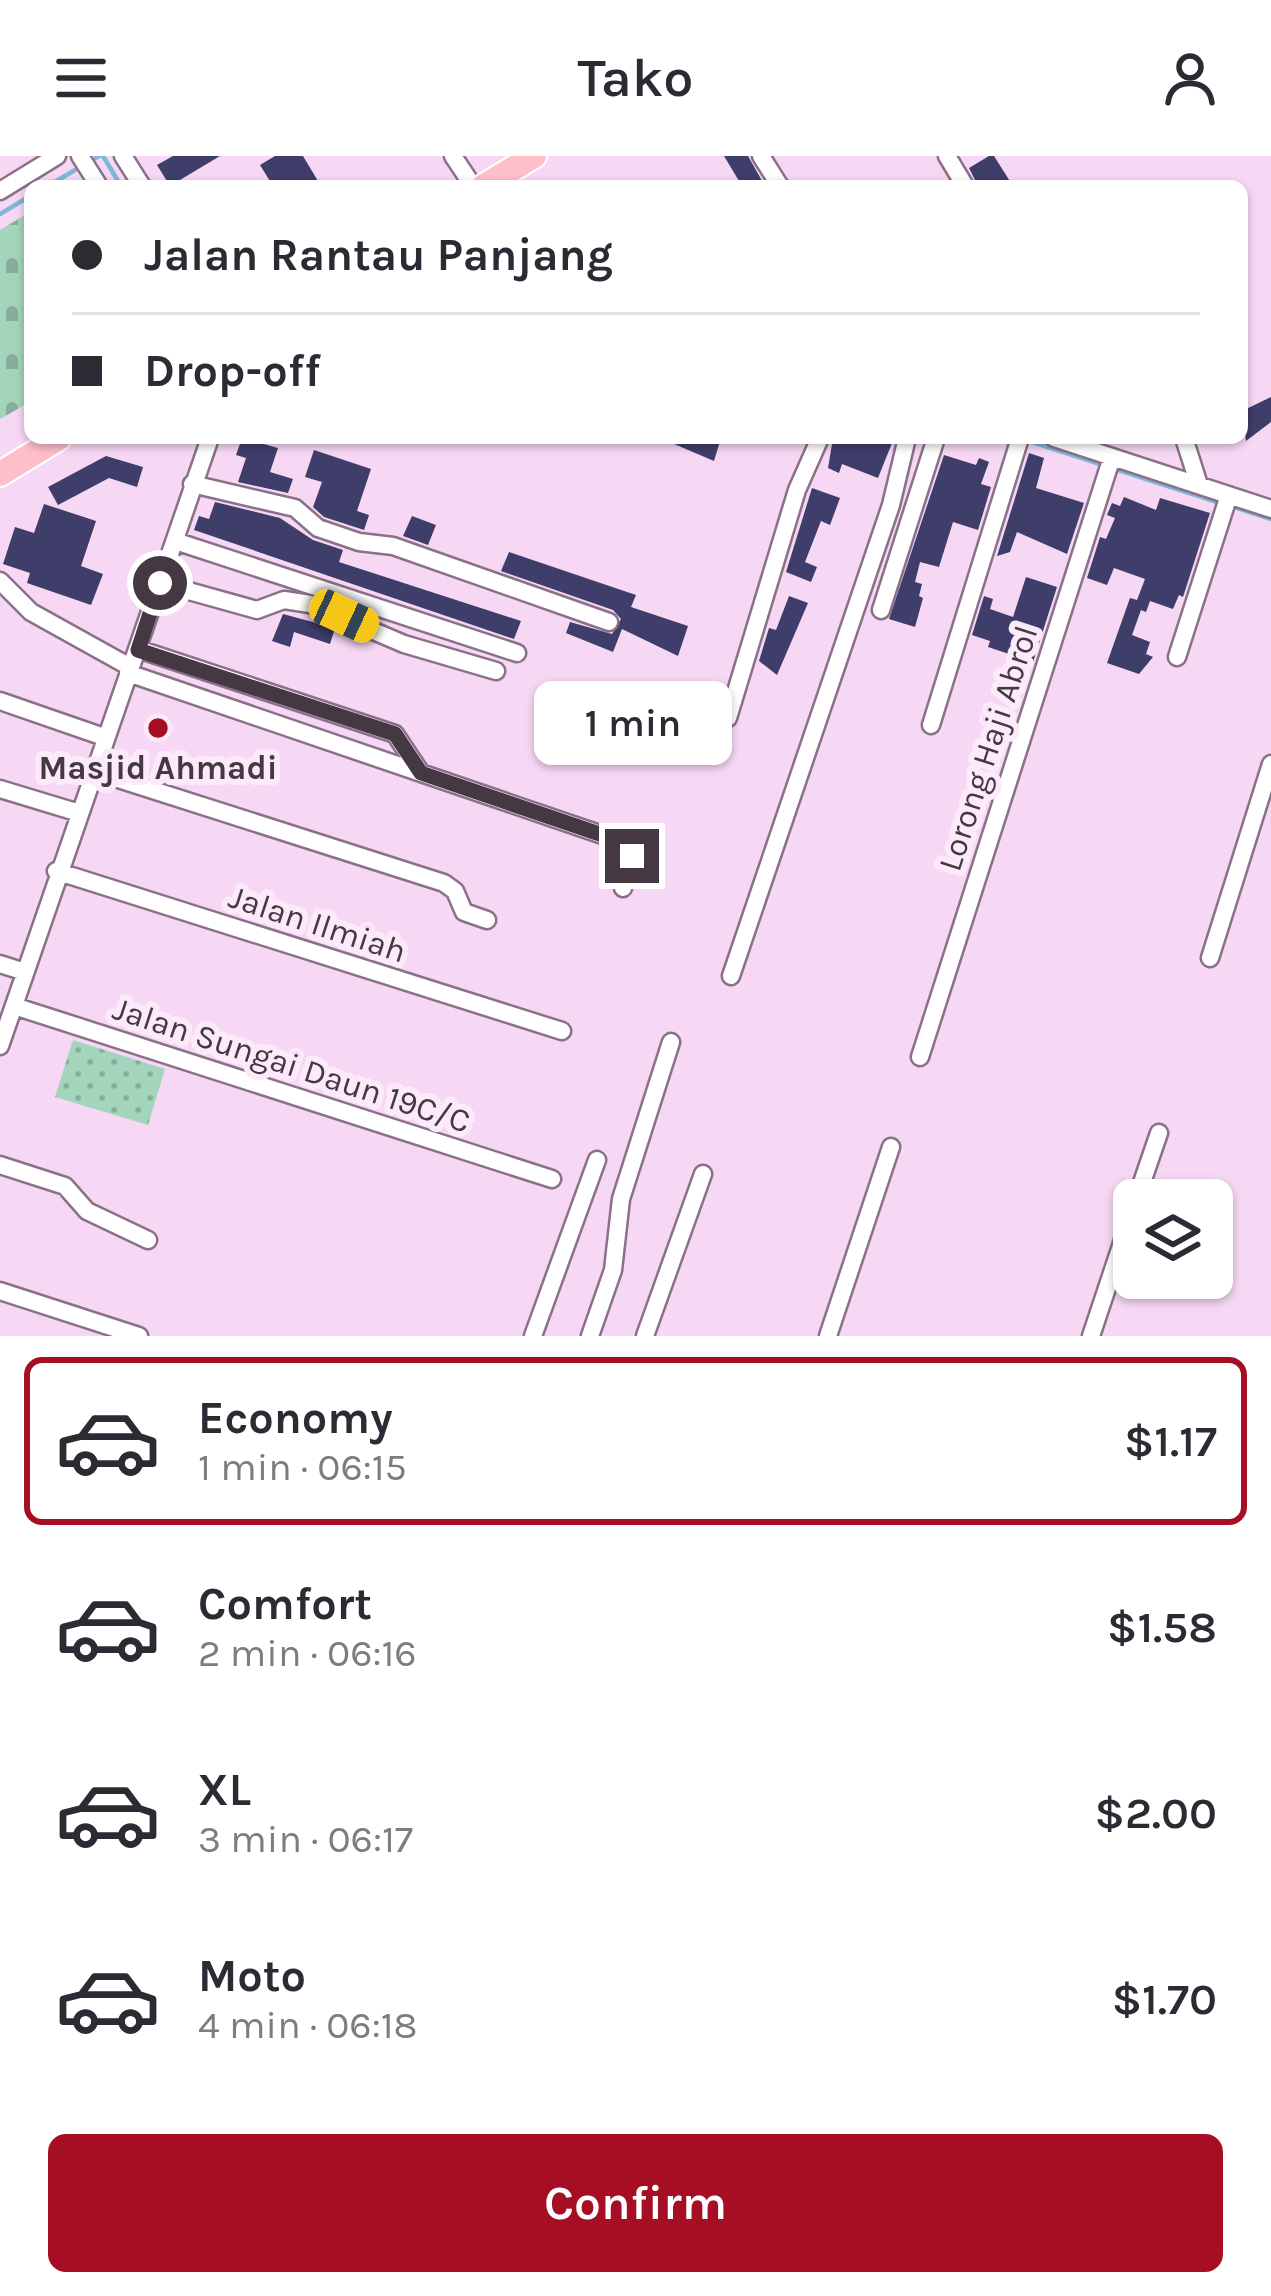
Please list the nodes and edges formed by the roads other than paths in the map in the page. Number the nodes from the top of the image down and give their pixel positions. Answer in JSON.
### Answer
{"nodes":[{"id":1,"x":57,"y":156,"type":"edge"},
{"id":2,"x":534,"y":156,"type":"edge"},
{"id":3,"x":494,"y":180,"type":"edge"},
{"id":4,"x":0,"y":191,"type":"edge"},
{"id":5,"x":49,"y":444,"type":"edge"},
{"id":6,"x":208,"y":444,"type":"edge"},
{"id":7,"x":817,"y":444,"type":"edge"},
{"id":8,"x":906,"y":444,"type":"edge"},
{"id":9,"x":934,"y":444,"type":"edge"},
{"id":10,"x":1018,"y":444,"type":"edge"},
{"id":11,"x":1067,"y":444,"type":"edge"},
{"id":12,"x":1186,"y":444,"type":"edge"},
{"id":13,"x":1109,"y":463,"type":"junction"},
{"id":14,"x":0,"y":474,"type":"edge"},
{"id":15,"x":192,"y":484,"type":"junction"},
{"id":16,"x":1199,"y":485,"type":"junction"},
{"id":17,"x":1227,"y":502,"type":"junction"},
{"id":18,"x":1271,"y":509,"type":"edge"},
{"id":19,"x":175,"y":541,"type":"junction"},
{"id":20,"x":0,"y":581,"type":"edge"},
{"id":21,"x":160,"y":583,"type":"junction"},
{"id":22,"x":881,"y":610,"type":"dead end"},
{"id":23,"x":609,"y":622,"type":"dead end"},
{"id":24,"x":517,"y":653,"type":"dead end"},
{"id":25,"x":1177,"y":657,"type":"dead end"},
{"id":26,"x":132,"y":663,"type":"junction"},
{"id":27,"x":496,"y":671,"type":"dead end"},
{"id":28,"x":0,"y":700,"type":"edge"},
{"id":29,"x":728,"y":718,"type":"dead end"},
{"id":30,"x":932,"y":725,"type":"dead end"},
{"id":31,"x":104,"y":737,"type":"junction"},
{"id":32,"x":1271,"y":764,"type":"edge"},
{"id":33,"x":93,"y":771,"type":"junction"},
{"id":34,"x":421,"y":773,"type":"junction"},
{"id":35,"x":0,"y":789,"type":"edge"},
{"id":36,"x":76,"y":812,"type":"junction"},
{"id":37,"x":56,"y":871,"type":"junction"},
{"id":38,"x":623,"y":888,"type":"dead end"},
{"id":39,"x":487,"y":920,"type":"dead end"},
{"id":40,"x":1210,"y":958,"type":"dead end"},
{"id":41,"x":0,"y":964,"type":"edge"},
{"id":42,"x":25,"y":972,"type":"junction"},
{"id":43,"x":731,"y":976,"type":"dead end"},
{"id":44,"x":14,"y":1006,"type":"junction"},
{"id":45,"x":562,"y":1031,"type":"dead end"},
{"id":46,"x":2,"y":1037,"type":"edge"},
{"id":47,"x":671,"y":1042,"type":"dead end"},
{"id":48,"x":920,"y":1057,"type":"dead end"},
{"id":49,"x":1159,"y":1133,"type":"dead end"},
{"id":50,"x":891,"y":1147,"type":"dead end"},
{"id":51,"x":597,"y":1160,"type":"dead end"},
{"id":52,"x":0,"y":1165,"type":"edge"},
{"id":53,"x":703,"y":1174,"type":"dead end"},
{"id":54,"x":552,"y":1179,"type":"dead end"},
{"id":55,"x":1143,"y":1179,"type":"edge"},
{"id":56,"x":148,"y":1240,"type":"dead end"},
{"id":57,"x":1113,"y":1268,"type":"edge"},
{"id":58,"x":0,"y":1292,"type":"edge"},
{"id":59,"x":139,"y":1336,"type":"edge"},
{"id":60,"x":533,"y":1336,"type":"edge"},
{"id":61,"x":590,"y":1336,"type":"edge"},
{"id":62,"x":645,"y":1336,"type":"edge"},
{"id":63,"x":828,"y":1336,"type":"edge"},
{"id":64,"x":1090,"y":1336,"type":"edge"}],
"edges":[{"from":1,"to":4,"type":"street"},
{"from":2,"to":3,"type":"highway"},
{"from":5,"to":14,"type":"highway"},
{"from":6,"to":15,"type":"street"},
{"from":7,"to":29,"type":"street"},
{"from":8,"to":43,"type":"street"},
{"from":9,"to":22,"type":"street"},
{"from":10,"to":30,"type":"street"},
{"from":11,"to":13,"type":"street"},
{"from":12,"to":16,"type":"street"},
{"from":13,"to":16,"type":"street"},
{"from":13,"to":48,"type":"street","name":"Lorong Haji Abrol"},
{"from":15,"to":19,"type":"street"},
{"from":15,"to":23,"type":"street"},
{"from":16,"to":17,"type":"street"},
{"from":17,"to":18,"type":"street"},
{"from":17,"to":25,"type":"street"},
{"from":19,"to":21,"type":"street"},
{"from":19,"to":24,"type":"street"},
{"from":20,"to":26,"type":"street"},
{"from":21,"to":26,"type":"street"},
{"from":21,"to":27,"type":"street"},
{"from":26,"to":31,"type":"street"},
{"from":26,"to":34,"type":"street"},
{"from":26,"to":34,"type":"street"},
{"from":28,"to":31,"type":"street"},
{"from":31,"to":33,"type":"street"},
{"from":32,"to":40,"type":"street"},
{"from":33,"to":36,"type":"street"},
{"from":33,"to":39,"type":"street"},
{"from":34,"to":38,"type":"street"},
{"from":35,"to":36,"type":"street"},
{"from":36,"to":37,"type":"street"},
{"from":37,"to":42,"type":"street"},
{"from":37,"to":45,"type":"street","name":"Jalan Ilmiah"},
{"from":41,"to":42,"type":"street"},
{"from":42,"to":44,"type":"street"},
{"from":44,"to":46,"type":"street"},
{"from":44,"to":54,"type":"street","name":"Jalan Sungai Daun 19C/C"},
{"from":47,"to":61,"type":"street"},
{"from":49,"to":55,"type":"street"},
{"from":50,"to":63,"type":"street"},
{"from":51,"to":60,"type":"street"},
{"from":52,"to":56,"type":"street"},
{"from":53,"to":62,"type":"street"},
{"from":57,"to":64,"type":"street"},
{"from":58,"to":59,"type":"street"}]}
